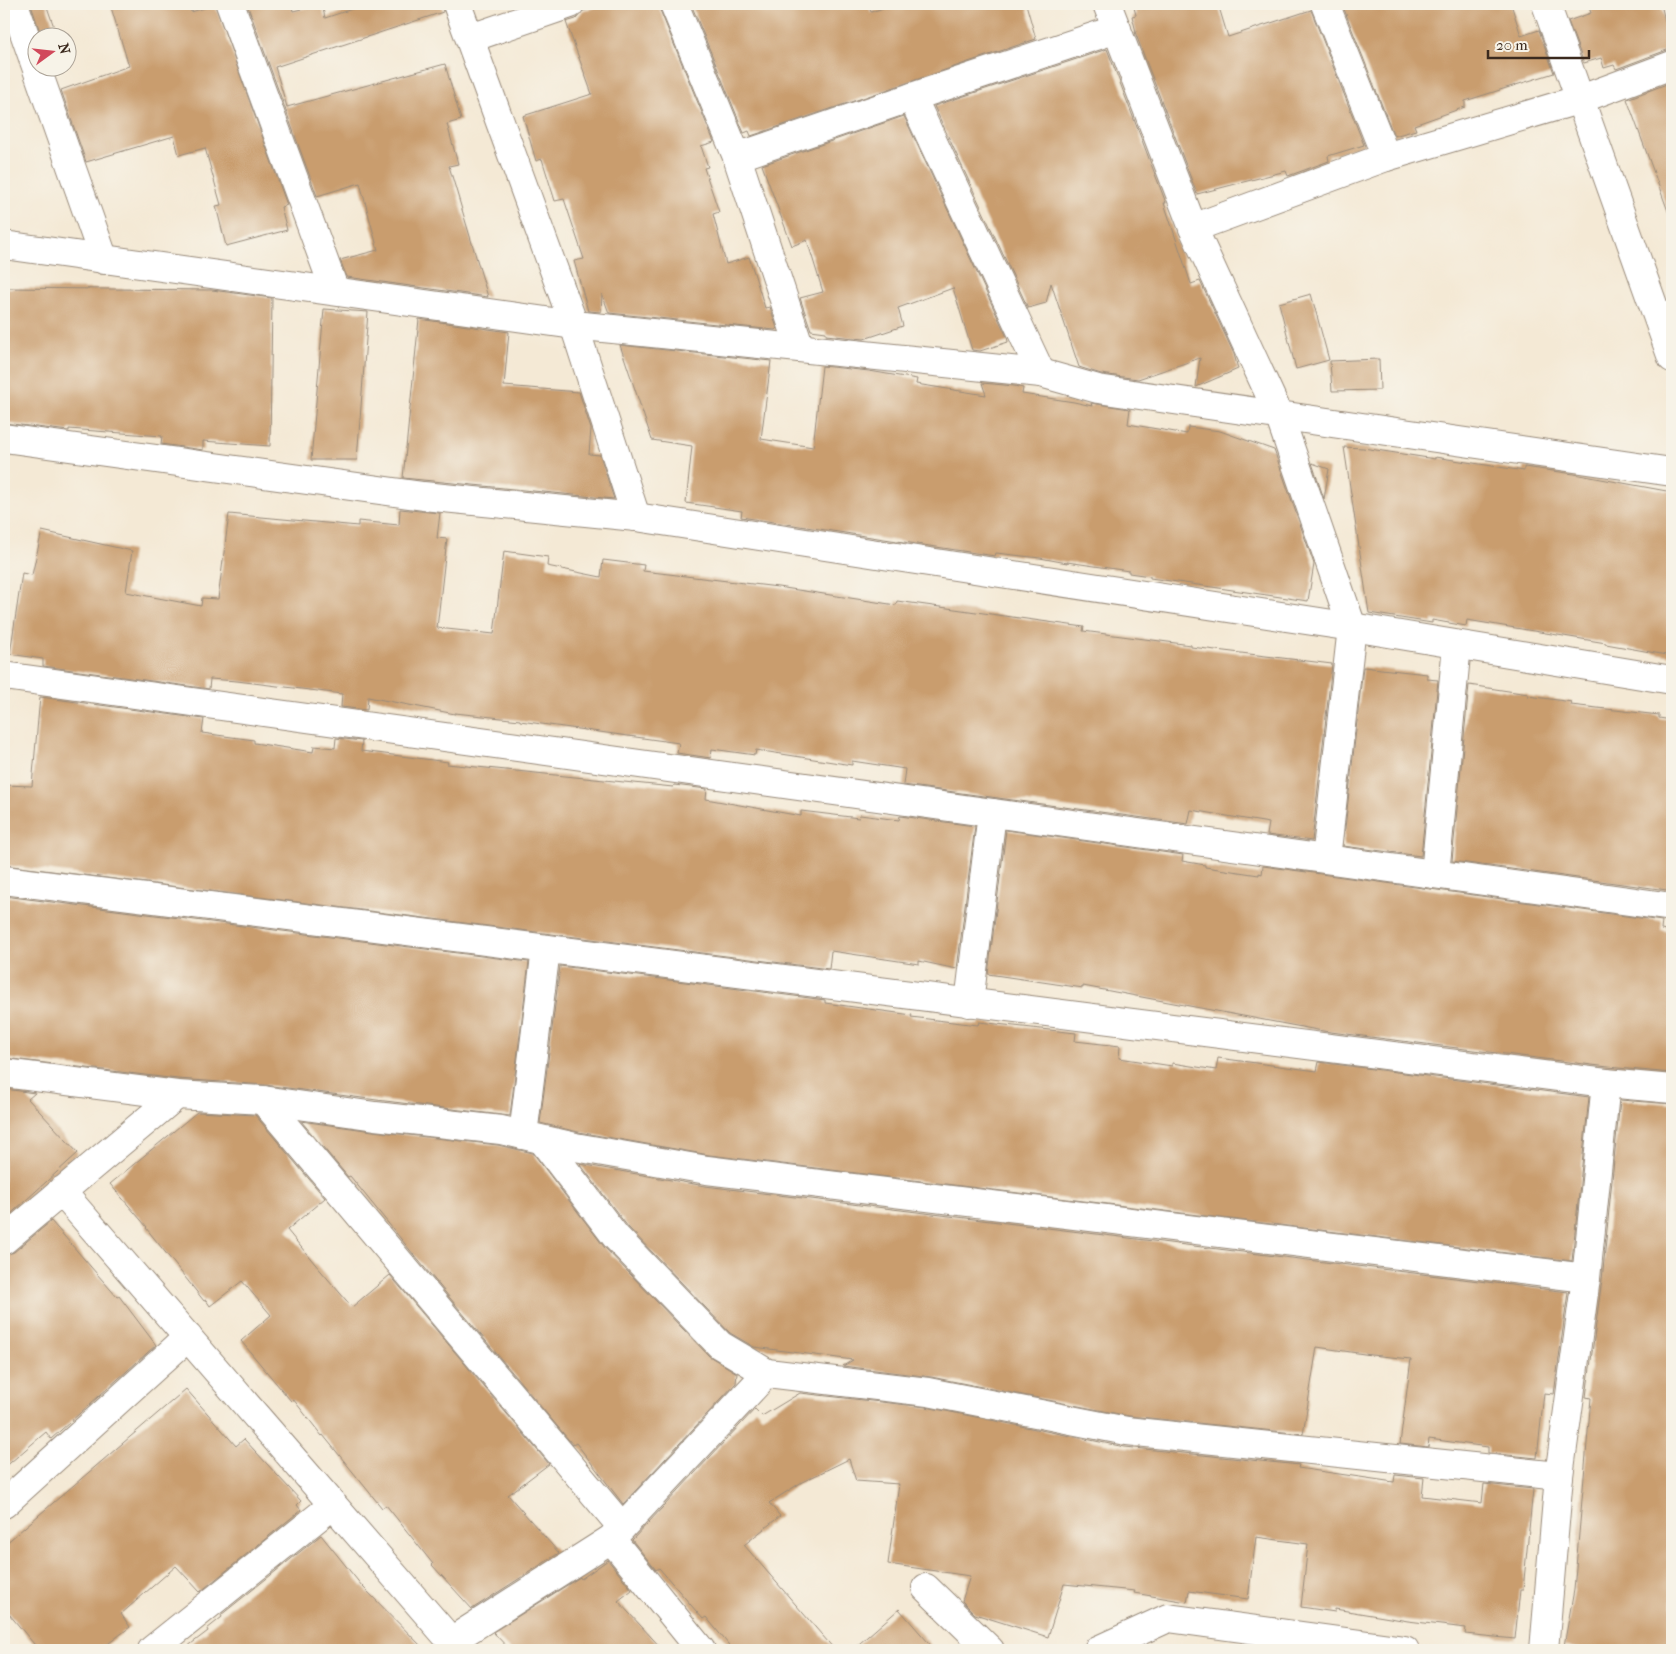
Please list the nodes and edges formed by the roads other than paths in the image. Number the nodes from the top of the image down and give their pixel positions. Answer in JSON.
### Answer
{"nodes":[{"id":1,"x":14,"y":4,"type":"edge"},
{"id":2,"x":230,"y":4,"type":"edge"},
{"id":3,"x":457,"y":4,"type":"edge"},
{"id":4,"x":570,"y":4,"type":"edge"},
{"id":5,"x":674,"y":4,"type":"edge"},
{"id":6,"x":1107,"y":4,"type":"edge"},
{"id":7,"x":1326,"y":4,"type":"edge"},
{"id":8,"x":1546,"y":4,"type":"edge"},
{"id":9,"x":1117,"y":29,"type":"junction"},
{"id":10,"x":471,"y":38,"type":"junction"},
{"id":11,"x":1672,"y":66,"type":"edge"},
{"id":12,"x":912,"y":97,"type":"junction"},
{"id":13,"x":1581,"y":99,"type":"junction"},
{"id":14,"x":737,"y":157,"type":"junction"},
{"id":15,"x":1386,"y":157,"type":"junction"},
{"id":16,"x":1193,"y":228,"type":"junction"},
{"id":17,"x":4,"y":245,"type":"edge"},
{"id":18,"x":104,"y":260,"type":"junction"},
{"id":19,"x":335,"y":292,"type":"junction"},
{"id":20,"x":574,"y":324,"type":"junction"},
{"id":21,"x":800,"y":348,"type":"junction"},
{"id":22,"x":1672,"y":358,"type":"edge"},
{"id":23,"x":1041,"y":373,"type":"junction"},
{"id":24,"x":1279,"y":415,"type":"junction"},
{"id":25,"x":4,"y":438,"type":"edge"},
{"id":26,"x":1672,"y":472,"type":"edge"},
{"id":27,"x":636,"y":517,"type":"junction"},
{"id":28,"x":1352,"y":627,"type":"junction"},
{"id":29,"x":1457,"y":645,"type":"junction"},
{"id":30,"x":4,"y":676,"type":"edge"},
{"id":31,"x":1672,"y":680,"type":"edge"},
{"id":32,"x":992,"y":813,"type":"junction"},
{"id":33,"x":1326,"y":859,"type":"junction"},
{"id":34,"x":1435,"y":874,"type":"junction"},
{"id":35,"x":4,"y":880,"type":"edge"},
{"id":36,"x":1672,"y":907,"type":"edge"},
{"id":37,"x":546,"y":949,"type":"junction"},
{"id":38,"x":969,"y":1002,"type":"junction"},
{"id":39,"x":4,"y":1073,"type":"edge"},
{"id":40,"x":1606,"y":1083,"type":"junction"},
{"id":41,"x":1672,"y":1089,"type":"edge"},
{"id":42,"x":177,"y":1095,"type":"junction"},
{"id":43,"x":263,"y":1100,"type":"junction"},
{"id":44,"x":533,"y":1138,"type":"junction"},
{"id":45,"x":61,"y":1191,"type":"junction"},
{"id":46,"x":4,"y":1240,"type":"edge"},
{"id":47,"x":1586,"y":1278,"type":"junction"},
{"id":48,"x":188,"y":1337,"type":"junction"},
{"id":49,"x":768,"y":1373,"type":"junction"},
{"id":50,"x":1560,"y":1476,"type":"junction"},
{"id":51,"x":4,"y":1504,"type":"edge"},
{"id":52,"x":334,"y":1505,"type":"junction"},
{"id":53,"x":616,"y":1533,"type":"junction"},
{"id":54,"x":926,"y":1588,"type":"dead end"},
{"id":55,"x":446,"y":1645,"type":"edge"},
{"id":56,"x":152,"y":1650,"type":"edge"},
{"id":57,"x":701,"y":1650,"type":"edge"},
{"id":58,"x":990,"y":1650,"type":"edge"},
{"id":59,"x":1098,"y":1650,"type":"edge"},
{"id":60,"x":1405,"y":1650,"type":"edge"},
{"id":61,"x":1544,"y":1650,"type":"edge"}],
"edges":[{"from":1,"to":18,"type":"street"},
{"from":2,"to":19,"type":"street"},
{"from":3,"to":10,"type":"street"},
{"from":4,"to":10,"type":"street"},
{"from":5,"to":14,"type":"street"},
{"from":6,"to":9,"type":"street"},
{"from":7,"to":15,"type":"street"},
{"from":8,"to":13,"type":"street"},
{"from":9,"to":12,"type":"street"},
{"from":9,"to":16,"type":"street"},
{"from":10,"to":20,"type":"street"},
{"from":11,"to":13,"type":"street"},
{"from":12,"to":14,"type":"street"},
{"from":12,"to":23,"type":"street"},
{"from":13,"to":15,"type":"street"},
{"from":13,"to":22,"type":"street"},
{"from":14,"to":21,"type":"street"},
{"from":15,"to":16,"type":"street"},
{"from":16,"to":24,"type":"street"},
{"from":17,"to":18,"type":"street"},
{"from":18,"to":19,"type":"street"},
{"from":19,"to":20,"type":"street"},
{"from":20,"to":21,"type":"street"},
{"from":20,"to":27,"type":"street"},
{"from":21,"to":23,"type":"street"},
{"from":23,"to":24,"type":"street"},
{"from":24,"to":26,"type":"street"},
{"from":24,"to":28,"type":"street"},
{"from":25,"to":27,"type":"street"},
{"from":27,"to":28,"type":"street"},
{"from":28,"to":29,"type":"street"},
{"from":28,"to":33,"type":"street"},
{"from":29,"to":31,"type":"street"},
{"from":29,"to":34,"type":"street"},
{"from":30,"to":32,"type":"street"},
{"from":32,"to":33,"type":"street"},
{"from":32,"to":38,"type":"street"},
{"from":33,"to":34,"type":"street"},
{"from":34,"to":36,"type":"street"},
{"from":35,"to":37,"type":"street"},
{"from":37,"to":38,"type":"street"},
{"from":37,"to":44,"type":"street"},
{"from":38,"to":40,"type":"street"},
{"from":39,"to":42,"type":"street"},
{"from":40,"to":41,"type":"street"},
{"from":40,"to":47,"type":"street"},
{"from":42,"to":43,"type":"street"},
{"from":42,"to":45,"type":"street"},
{"from":43,"to":44,"type":"street"},
{"from":43,"to":53,"type":"street"},
{"from":44,"to":47,"type":"street"},
{"from":44,"to":49,"type":"street"},
{"from":45,"to":46,"type":"street"},
{"from":45,"to":48,"type":"street"},
{"from":47,"to":50,"type":"street"},
{"from":48,"to":51,"type":"street"},
{"from":48,"to":52,"type":"street"},
{"from":49,"to":50,"type":"street"},
{"from":49,"to":53,"type":"street"},
{"from":50,"to":61,"type":"street"},
{"from":52,"to":55,"type":"street"},
{"from":52,"to":56,"type":"street"},
{"from":53,"to":55,"type":"street"},
{"from":53,"to":57,"type":"street"},
{"from":54,"to":58,"type":"street"},
{"from":59,"to":60,"type":"street"}]}
